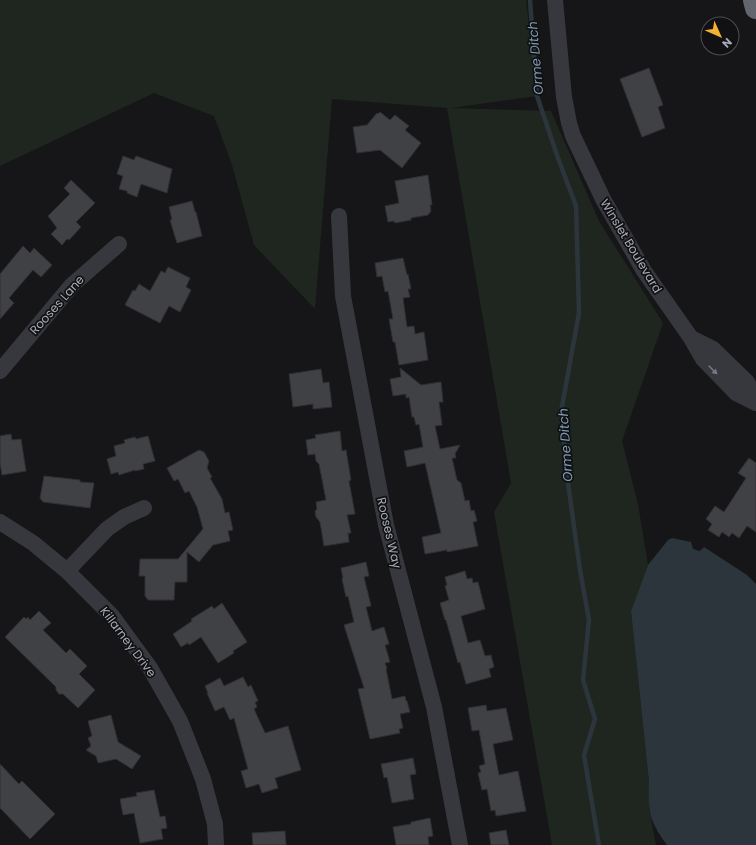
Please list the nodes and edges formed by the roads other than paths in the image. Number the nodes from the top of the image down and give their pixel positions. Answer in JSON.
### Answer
{"nodes":[{"id":1,"x":555,"y":0,"type":"edge"},
{"id":2,"x":754,"y":0,"type":"edge"},
{"id":3,"x":756,"y":8,"type":"edge"},
{"id":4,"x":340,"y":216,"type":"dead end"},
{"id":5,"x":119,"y":244,"type":"dead end"},
{"id":6,"x":691,"y":338,"type":"junction"},
{"id":7,"x":0,"y":370,"type":"edge"},
{"id":8,"x":756,"y":400,"type":"edge"},
{"id":9,"x":756,"y":403,"type":"edge"},
{"id":10,"x":144,"y":508,"type":"dead end"},
{"id":11,"x":0,"y":522,"type":"edge"},
{"id":12,"x":68,"y":571,"type":"junction"},
{"id":13,"x":216,"y":845,"type":"edge"},
{"id":14,"x":460,"y":845,"type":"edge"}],
"edges":[{"from":1,"to":6,"type":"street","name":"Winslet Boulevard"},
{"from":2,"to":3,"type":"highway"},
{"from":4,"to":14,"type":"street","name":"Rooses Way"},
{"from":5,"to":7,"type":"street","name":"Rooses Lane"},
{"from":6,"to":8,"type":"street","name":"Winslet Boulevard"},
{"from":6,"to":9,"type":"street","name":"Winslet Boulevard","one_way":true},
{"from":10,"to":12,"type":"street"},
{"from":11,"to":12,"type":"street","name":"Killarney Drive"},
{"from":12,"to":13,"type":"street","name":"Killarney Drive"}]}
